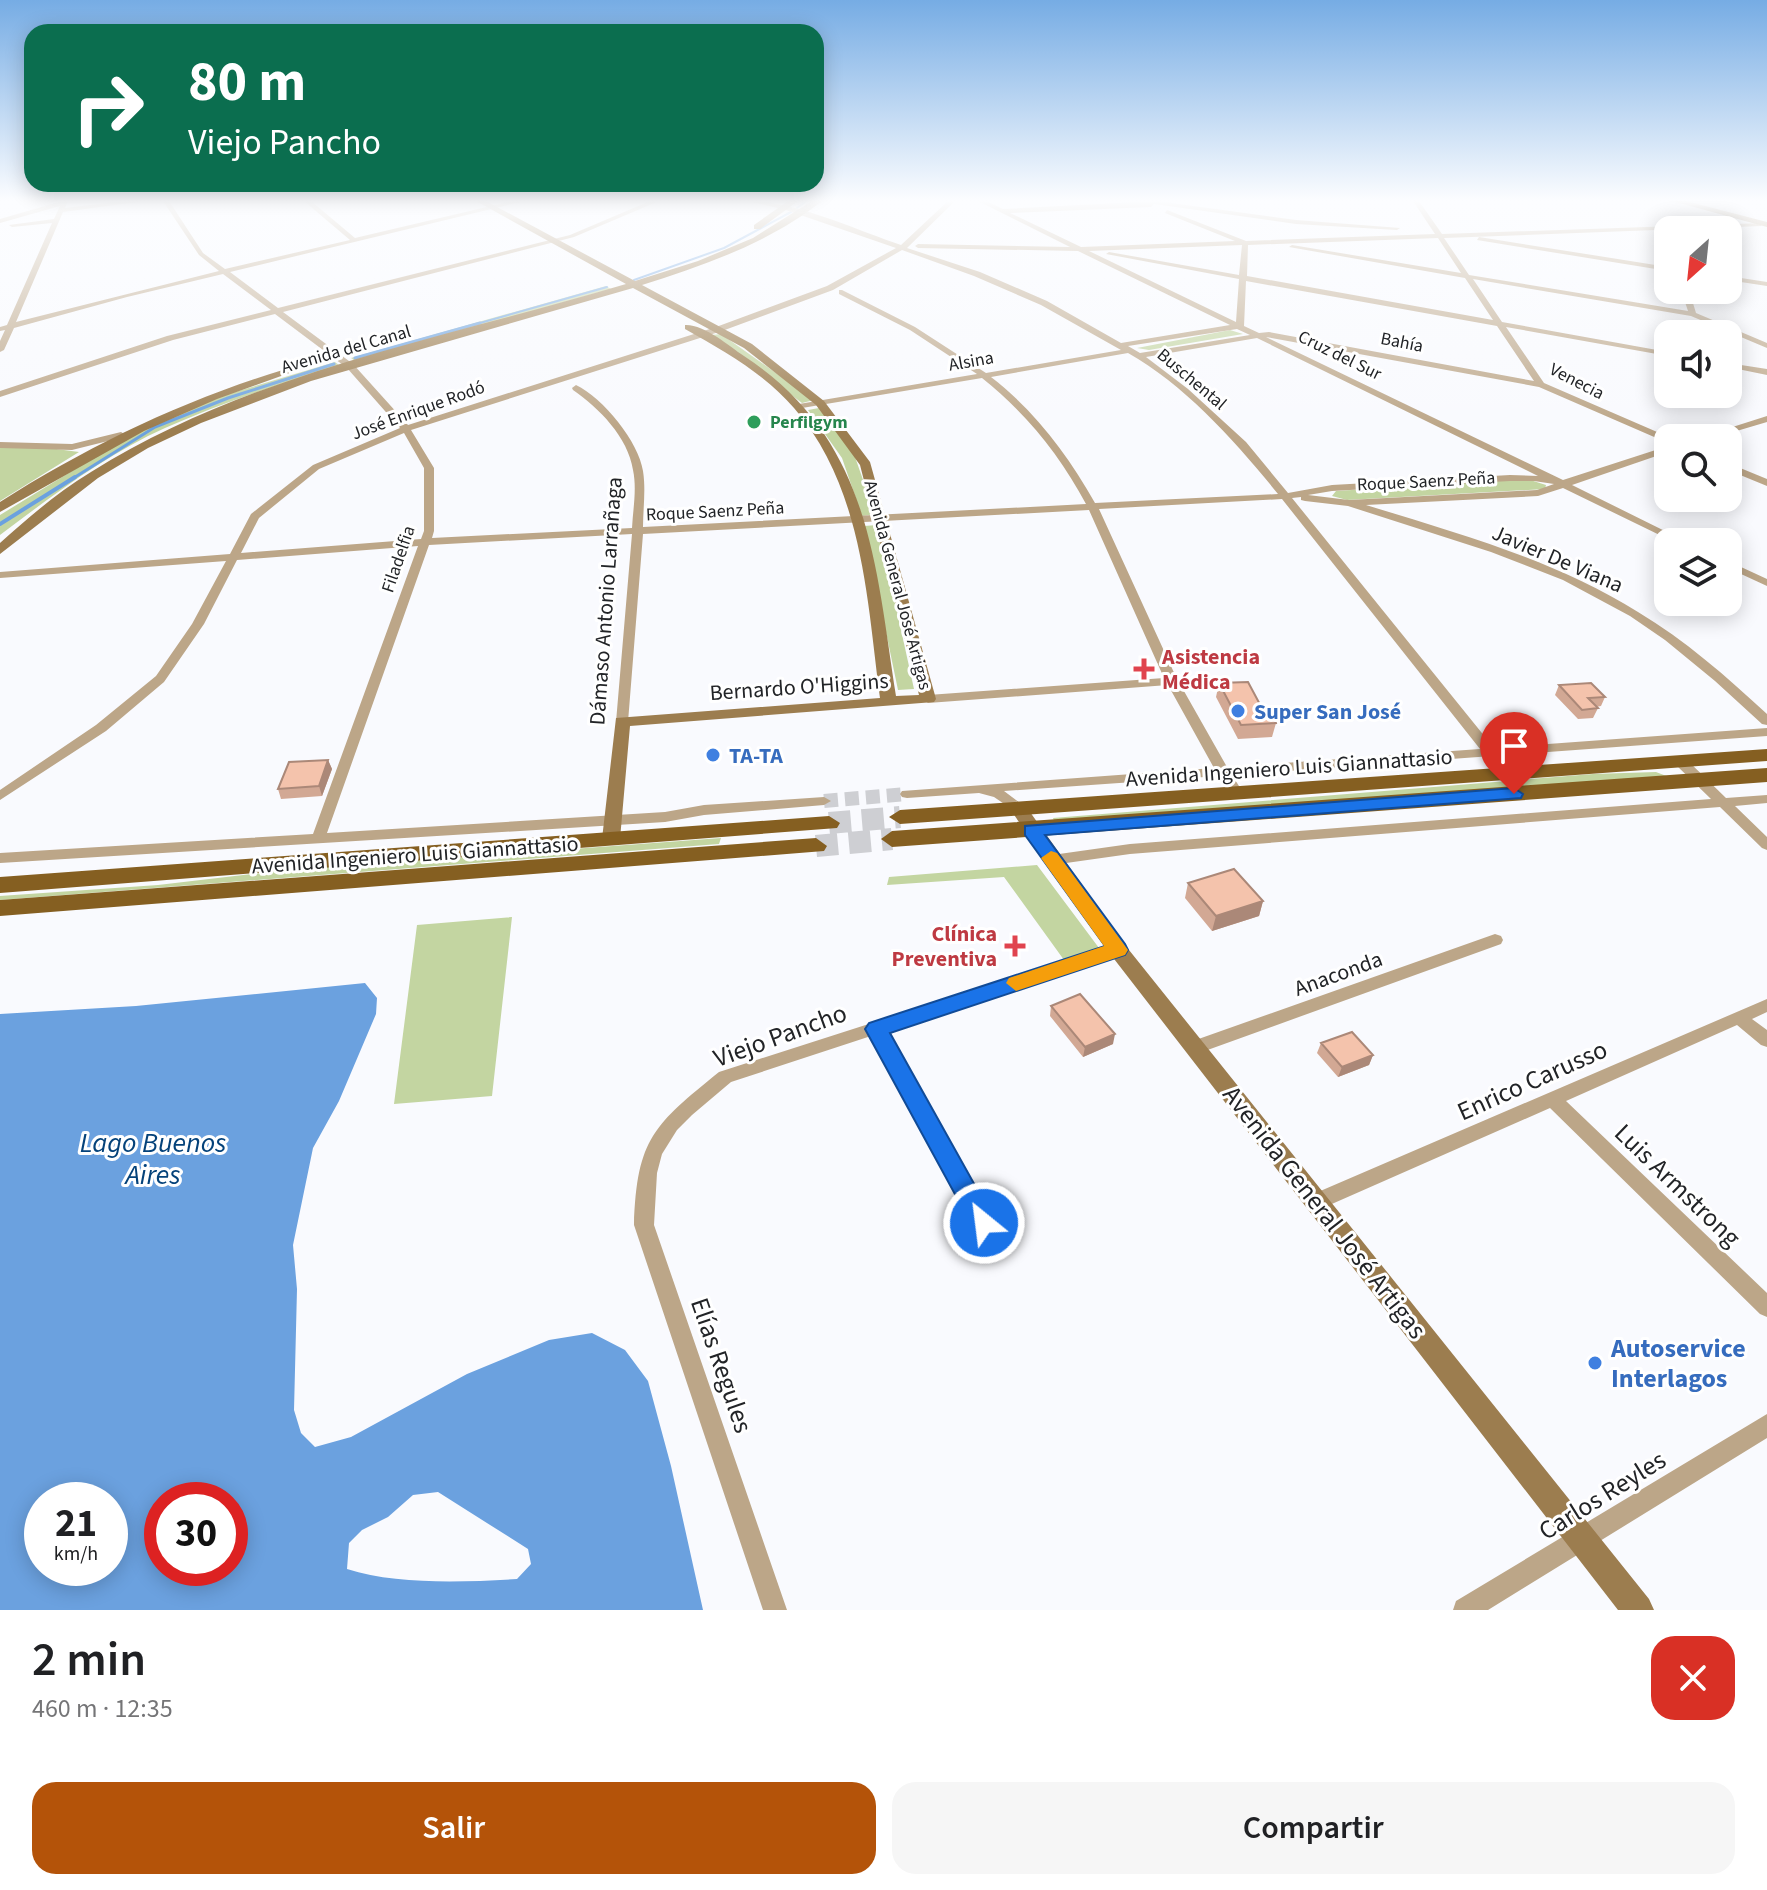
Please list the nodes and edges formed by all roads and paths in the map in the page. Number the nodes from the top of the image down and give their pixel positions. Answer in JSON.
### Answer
{"nodes":[{"id":1,"x":32,"y":276,"type":"edge"},
{"id":2,"x":211,"y":276,"type":"edge"},
{"id":3,"x":228,"y":276,"type":"edge"},
{"id":4,"x":414,"y":276,"type":"edge"},
{"id":5,"x":597,"y":276,"type":"edge"},
{"id":6,"x":609,"y":276,"type":"edge"},
{"id":7,"x":641,"y":276,"type":"edge"},
{"id":8,"x":661,"y":276,"type":"edge"},
{"id":9,"x":859,"y":276,"type":"edge"},
{"id":10,"x":981,"y":276,"type":"edge"},
{"id":11,"x":1137,"y":276,"type":"edge"},
{"id":12,"x":1234,"y":276,"type":"edge"},
{"id":13,"x":1466,"y":276,"type":"joint"},
{"id":14,"x":1245,"y":278,"type":"junction"},
{"id":15,"x":1742,"y":280,"type":"edge"},
{"id":16,"x":608,"y":282,"type":"junction"},
{"id":17,"x":622,"y":284,"type":"junction"},
{"id":18,"x":1767,"y":284,"type":"edge"},
{"id":19,"x":636,"y":285,"type":"junction"},
{"id":20,"x":841,"y":288,"type":"junction"},
{"id":21,"x":1690,"y":304,"type":"edge"},
{"id":22,"x":275,"y":311,"type":"junction"},
{"id":23,"x":1693,"y":314,"type":"junction"},
{"id":24,"x":0,"y":315,"type":"edge"},
{"id":25,"x":15,"y":315,"type":"junction"},
{"id":26,"x":1497,"y":323,"type":"junction"},
{"id":27,"x":1240,"y":326,"type":"junction"},
{"id":28,"x":4,"y":328,"type":"edge"},
{"id":29,"x":719,"y":329,"type":"junction"},
{"id":30,"x":701,"y":334,"type":"junction"},
{"id":31,"x":1257,"y":335,"type":"junction"},
{"id":32,"x":1767,"y":346,"type":"edge"},
{"id":33,"x":1124,"y":348,"type":"junction"},
{"id":34,"x":0,"y":350,"type":"edge"},
{"id":35,"x":1654,"y":351,"type":"edge"},
{"id":36,"x":1139,"y":356,"type":"junction"},
{"id":37,"x":344,"y":362,"type":"junction"},
{"id":38,"x":1742,"y":368,"type":"edge"},
{"id":39,"x":589,"y":370,"type":"junction"},
{"id":40,"x":1767,"y":372,"type":"edge"},
{"id":41,"x":985,"y":375,"type":"junction"},
{"id":42,"x":540,"y":385,"type":"junction"},
{"id":43,"x":1541,"y":385,"type":"junction"},
{"id":44,"x":576,"y":388,"type":"junction"},
{"id":45,"x":0,"y":394,"type":"edge"},
{"id":46,"x":820,"y":403,"type":"junction"},
{"id":47,"x":799,"y":407,"type":"junction"},
{"id":48,"x":1767,"y":419,"type":"edge"},
{"id":49,"x":1742,"y":426,"type":"edge"},
{"id":50,"x":406,"y":429,"type":"junction"},
{"id":51,"x":1654,"y":434,"type":"edge"},
{"id":52,"x":121,"y":435,"type":"junction"},
{"id":53,"x":0,"y":445,"type":"edge"},
{"id":54,"x":1654,"y":453,"type":"edge"},
{"id":55,"x":1742,"y":472,"type":"edge"},
{"id":56,"x":1562,"y":483,"type":"junction"},
{"id":57,"x":1767,"y":483,"type":"edge"},
{"id":58,"x":1289,"y":496,"type":"junction"},
{"id":59,"x":1349,"y":503,"type":"junction"},
{"id":60,"x":1093,"y":506,"type":"junction"},
{"id":61,"x":0,"y":508,"type":"edge"},
{"id":62,"x":881,"y":520,"type":"junction"},
{"id":63,"x":859,"y":522,"type":"junction"},
{"id":64,"x":1654,"y":528,"type":"edge"},
{"id":65,"x":638,"y":532,"type":"junction"},
{"id":66,"x":425,"y":542,"type":"junction"},
{"id":67,"x":0,"y":550,"type":"edge"},
{"id":68,"x":231,"y":557,"type":"junction"},
{"id":69,"x":1742,"y":571,"type":"edge"},
{"id":70,"x":0,"y":575,"type":"edge"},
{"id":71,"x":1767,"y":583,"type":"edge"},
{"id":72,"x":1172,"y":681,"type":"junction"},
{"id":73,"x":928,"y":699,"type":"junction"},
{"id":74,"x":889,"y":701,"type":"junction"},
{"id":75,"x":1767,"y":721,"type":"edge"},
{"id":76,"x":622,"y":722,"type":"junction"},
{"id":77,"x":1767,"y":732,"type":"edge"},
{"id":78,"x":1490,"y":752,"type":"junction"},
{"id":79,"x":1767,"y":755,"type":"edge"},
{"id":80,"x":1680,"y":761,"type":"junction"},
{"id":81,"x":1225,"y":774,"type":"junction"},
{"id":82,"x":1767,"y":775,"type":"edge"},
{"id":83,"x":1697,"y":780,"type":"junction"},
{"id":84,"x":1575,"y":789,"type":"junction"},
{"id":85,"x":942,"y":790,"type":"junction"},
{"id":86,"x":907,"y":794,"type":"tunnel mouth"},
{"id":87,"x":1237,"y":794,"type":"junction"},
{"id":88,"x":0,"y":796,"type":"edge"},
{"id":89,"x":1767,"y":799,"type":"edge"},
{"id":90,"x":1718,"y":802,"type":"junction"},
{"id":91,"x":1019,"y":809,"type":"junction"},
{"id":92,"x":1609,"y":809,"type":"junction"},
{"id":93,"x":827,"y":812,"type":"tunnel mouth"},
{"id":94,"x":612,"y":829,"type":"junction"},
{"id":95,"x":1032,"y":830,"type":"junction"},
{"id":96,"x":319,"y":836,"type":"junction"},
{"id":97,"x":1767,"y":845,"type":"edge"},
{"id":98,"x":816,"y":846,"type":"tunnel mouth"},
{"id":99,"x":0,"y":858,"type":"edge"},
{"id":100,"x":1052,"y":860,"type":"junction"},
{"id":101,"x":0,"y":885,"type":"edge"},
{"id":102,"x":0,"y":908,"type":"edge"},
{"id":103,"x":1495,"y":940,"type":"dead end"},
{"id":104,"x":1118,"y":950,"type":"junction"},
{"id":105,"x":1767,"y":1005,"type":"edge"},
{"id":106,"x":1740,"y":1018,"type":"junction"},
{"id":107,"x":876,"y":1029,"type":"junction"},
{"id":108,"x":1767,"y":1040,"type":"edge"},
{"id":109,"x":1196,"y":1047,"type":"junction"},
{"id":110,"x":1553,"y":1099,"type":"junction"},
{"id":111,"x":658,"y":1137,"type":"joint"},
{"id":112,"x":1318,"y":1201,"type":"junction"},
{"id":113,"x":984,"y":1223,"type":"dead end"},
{"id":114,"x":1767,"y":1307,"type":"edge"},
{"id":115,"x":1767,"y":1425,"type":"edge"},
{"id":116,"x":1583,"y":1540,"type":"junction"},
{"id":117,"x":775,"y":1610,"type":"edge"},
{"id":118,"x":1465,"y":1610,"type":"edge"},
{"id":119,"x":1638,"y":1610,"type":"edge"}],
"edges":[{"from":1,"to":25,"type":"street"},
{"from":2,"to":28,"type":"street"},
{"from":3,"to":22,"type":"street","name":"Filadelfia"},
{"from":4,"to":22,"type":"street"},
{"from":5,"to":16,"type":"street","name":"Avenida General José Artigas"},
{"from":6,"to":17,"type":"street","name":"Avenida General José Artigas"},
{"from":7,"to":17,"type":"street","name":"Avenida del Canal"},
{"from":8,"to":19,"type":"street"},
{"from":9,"to":20,"type":"street"},
{"from":10,"to":33,"type":"street","name":"Buschental"},
{"from":11,"to":27,"type":"street","name":"Cruz del Sur"},
{"from":12,"to":14,"type":"street"},
{"from":13,"to":23,"type":"street"},
{"from":13,"to":26,"type":"street","name":"Venecia"},
{"from":14,"to":26,"type":"street"},
{"from":14,"to":27,"type":"street"},
{"from":15,"to":18,"type":"street"},
{"from":16,"to":17,"type":"street","name":"Avenida General José Artigas"},
{"from":16,"to":37,"type":"street","name":"Avenida del Canal"},
{"from":17,"to":19,"type":"street","name":"Avenida General José Artigas"},
{"from":17,"to":30,"type":"street","name":"Avenida General José Artigas"},
{"from":17,"to":37,"type":"street","name":"Avenida del Canal"},
{"from":19,"to":29,"type":"street","name":"Avenida General José Artigas"},
{"from":20,"to":29,"type":"street","name":"José Enrique Rodó"},
{"from":20,"to":41,"type":"street"},
{"from":21,"to":23,"type":"street"},
{"from":22,"to":37,"type":"street","name":"Filadelfia"},
{"from":22,"to":45,"type":"street"},
{"from":23,"to":32,"type":"street"},
{"from":24,"to":25,"type":"street"},
{"from":25,"to":28,"type":"street"},
{"from":26,"to":35,"type":"street"},
{"from":26,"to":43,"type":"street","name":"Venecia"},
{"from":27,"to":31,"type":"street","name":"Cruz del Sur"},
{"from":27,"to":33,"type":"street","name":"Alsina"},
{"from":28,"to":34,"type":"street"},
{"from":29,"to":30,"type":"street","name":"José Enrique Rodó"},
{"from":29,"to":46,"type":"street","name":"Avenida General José Artigas"},
{"from":30,"to":39,"type":"street","name":"José Enrique Rodó"},
{"from":30,"to":47,"type":"street","name":"Avenida General José Artigas"},
{"from":31,"to":36,"type":"street"},
{"from":31,"to":43,"type":"street","name":"Bahía"},
{"from":31,"to":56,"type":"street","name":"Cruz del Sur"},
{"from":33,"to":36,"type":"street","name":"Buschental"},
{"from":33,"to":41,"type":"street","name":"Alsina"},
{"from":36,"to":58,"type":"street","name":"Buschental"},
{"from":37,"to":50,"type":"street","name":"Filadelfia"},
{"from":37,"to":52,"type":"street","name":"Avenida del Canal"},
{"from":37,"to":67,"type":"street","name":"Avenida del Canal"},
{"from":38,"to":40,"type":"street"},
{"from":39,"to":42,"type":"street","name":"José Enrique Rodó"},
{"from":39,"to":44,"type":"street"},
{"from":41,"to":46,"type":"street","name":"Alsina"},
{"from":41,"to":60,"type":"street"},
{"from":42,"to":44,"type":"street"},
{"from":42,"to":50,"type":"street","name":"José Enrique Rodó"},
{"from":43,"to":51,"type":"street","name":"Venecia"},
{"from":44,"to":65,"type":"street","name":"Dámaso Antonio Larrañaga"},
{"from":46,"to":47,"type":"street","name":"Alsina"},
{"from":46,"to":62,"type":"street","name":"Avenida General José Artigas"},
{"from":47,"to":63,"type":"street","name":"Avenida General José Artigas"},
{"from":48,"to":49,"type":"street"},
{"from":50,"to":66,"type":"street","name":"Filadelfia"},
{"from":50,"to":68,"type":"street","name":"José Enrique Rodó"},
{"from":52,"to":53,"type":"street"},
{"from":52,"to":61,"type":"street","name":"Avenida del Canal"},
{"from":54,"to":56,"type":"street","name":"Roque Saenz Peña"},
{"from":55,"to":57,"type":"street"},
{"from":56,"to":58,"type":"street","name":"Roque Saenz Peña"},
{"from":56,"to":59,"type":"street","name":"Roque Saenz Peña"},
{"from":56,"to":64,"type":"street","name":"Cruz del Sur"},
{"from":58,"to":59,"type":"street","name":"Roque Saenz Peña"},
{"from":58,"to":60,"type":"street","name":"Roque Saenz Peña"},
{"from":58,"to":78,"type":"street","name":"Buschental"},
{"from":59,"to":75,"type":"street","name":"Javier De Viana"},
{"from":60,"to":62,"type":"street","name":"Roque Saenz Peña"},
{"from":60,"to":72,"type":"street"},
{"from":62,"to":63,"type":"street","name":"Roque Saenz Peña"},
{"from":62,"to":73,"type":"street","name":"Avenida General José Artigas"},
{"from":63,"to":65,"type":"street","name":"Roque Saenz Peña"},
{"from":63,"to":74,"type":"street","name":"Avenida General José Artigas"},
{"from":65,"to":66,"type":"street","name":"Roque Saenz Peña"},
{"from":65,"to":76,"type":"street","name":"Dámaso Antonio Larrañaga"},
{"from":66,"to":68,"type":"street","name":"Roque Saenz Peña"},
{"from":66,"to":96,"type":"street","name":"Filadelfia"},
{"from":68,"to":70,"type":"street","name":"Roque Saenz Peña"},
{"from":68,"to":88,"type":"street","name":"José Enrique Rodó"},
{"from":69,"to":71,"type":"street"},
{"from":72,"to":73,"type":"street","name":"Bernardo O'Higgins"},
{"from":72,"to":81,"type":"street"},
{"from":73,"to":74,"type":"street","name":"Bernardo O'Higgins"},
{"from":74,"to":76,"type":"street","name":"Bernardo O'Higgins"},
{"from":76,"to":94,"type":"street","name":"Dámaso Antonio Larrañaga"},
{"from":77,"to":78,"type":"street","name":"Avenida Ingeniero Luis Giannattasio"},
{"from":78,"to":81,"type":"street","name":"Avenida Ingeniero Luis Giannattasio"},
{"from":79,"to":80,"type":"main road","name":"Avenida Ingeniero Luis Giannattasio"},
{"from":80,"to":83,"type":"street"},
{"from":80,"to":87,"type":"main road","name":"Avenida Ingeniero Luis Giannattasio"},
{"from":81,"to":85,"type":"street","name":"Avenida Ingeniero Luis Giannattasio"},
{"from":81,"to":87,"type":"street"},
{"from":82,"to":83,"type":"main road","name":"Avenida Ingeniero Luis Giannattasio"},
{"from":83,"to":84,"type":"main road","name":"Avenida Ingeniero Luis Giannattasio"},
{"from":83,"to":90,"type":"street"},
{"from":84,"to":92,"type":"street"},
{"from":84,"to":95,"type":"main road","name":"Avenida Ingeniero Luis Giannattasio"},
{"from":85,"to":86,"type":"street","name":"Avenida Ingeniero Luis Giannattasio"},
{"from":85,"to":91,"type":"street"},
{"from":87,"to":91,"type":"main road","name":"Avenida Ingeniero Luis Giannattasio"},
{"from":89,"to":90,"type":"street"},
{"from":90,"to":92,"type":"street"},
{"from":90,"to":97,"type":"street"},
{"from":91,"to":95,"type":"street","name":"Avenida General José Artigas"},
{"from":91,"to":95,"type":"main road","name":"Avenida Ingeniero Luis Giannattasio"},
{"from":92,"to":100,"type":"street"},
{"from":93,"to":94,"type":"main road","name":"Avenida Ingeniero Luis Giannattasio"},
{"from":94,"to":96,"type":"street","name":"Avenida Ingeniero Luis Giannattasio"},
{"from":94,"to":101,"type":"main road","name":"Avenida Ingeniero Luis Giannattasio"},
{"from":95,"to":100,"type":"street","name":"Avenida General José Artigas"},
{"from":96,"to":99,"type":"street","name":"Avenida Ingeniero Luis Giannattasio"},
{"from":98,"to":102,"type":"main road","name":"Avenida Ingeniero Luis Giannattasio"},
{"from":100,"to":104,"type":"street","name":"Avenida General José Artigas"},
{"from":103,"to":109,"type":"street","name":"Anaconda"},
{"from":104,"to":107,"type":"street","name":"Viejo Pancho"},
{"from":104,"to":109,"type":"street","name":"Avenida General José Artigas"},
{"from":105,"to":106,"type":"street","name":"Enrico Carusso"},
{"from":106,"to":108,"type":"street"},
{"from":106,"to":110,"type":"street","name":"Enrico Carusso"},
{"from":107,"to":111,"type":"street","name":"Viejo Pancho"},
{"from":107,"to":113,"type":"street"},
{"from":109,"to":112,"type":"street","name":"Avenida General José Artigas"},
{"from":110,"to":112,"type":"street","name":"Enrico Carusso"},
{"from":110,"to":114,"type":"street","name":"Luis Armstrong"},
{"from":111,"to":117,"type":"street","name":"Elías Regules"},
{"from":112,"to":116,"type":"street","name":"Avenida General José Artigas"},
{"from":115,"to":116,"type":"street","name":"Carlos Reyles"},
{"from":116,"to":118,"type":"street","name":"Carlos Reyles"},
{"from":116,"to":119,"type":"street","name":"Avenida General José Artigas"}]}
